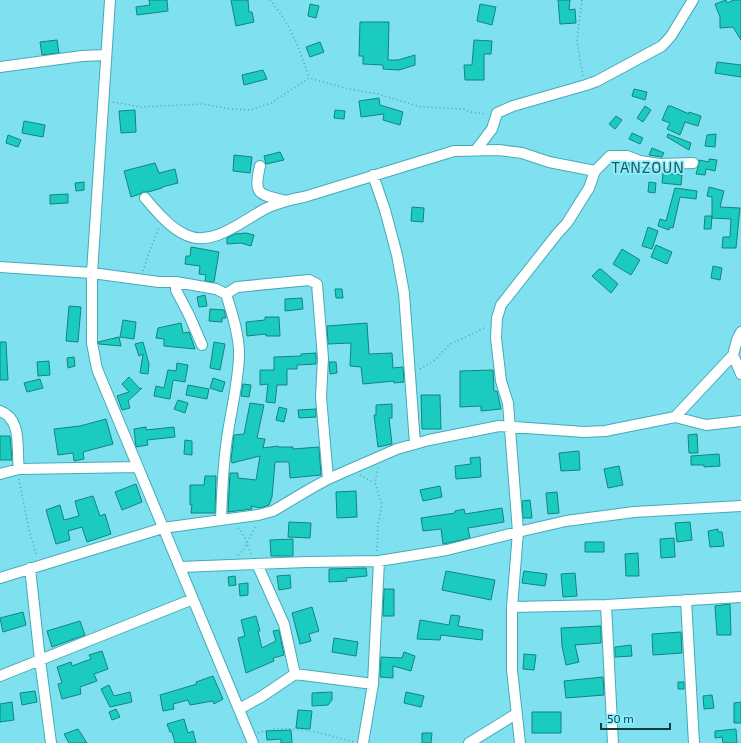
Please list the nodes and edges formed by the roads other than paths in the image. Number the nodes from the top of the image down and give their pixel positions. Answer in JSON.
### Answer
{"nodes":[{"id":1,"x":110,"y":0,"type":"edge"},
{"id":2,"x":693,"y":0,"type":"edge"},
{"id":3,"x":106,"y":55,"type":"junction"},
{"id":4,"x":0,"y":67,"type":"edge"},
{"id":5,"x":476,"y":150,"type":"junction"},
{"id":6,"x":693,"y":163,"type":"dead end"},
{"id":7,"x":260,"y":166,"type":"dead end"},
{"id":8,"x":595,"y":171,"type":"junction"},
{"id":9,"x":373,"y":175,"type":"junction"},
{"id":10,"x":145,"y":198,"type":"dead end"},
{"id":11,"x":286,"y":200,"type":"junction"},
{"id":12,"x":0,"y":267,"type":"edge"},
{"id":13,"x":92,"y":272,"type":"junction"},
{"id":14,"x":176,"y":282,"type":"junction"},
{"id":15,"x":226,"y":294,"type":"junction"},
{"id":16,"x":741,"y":332,"type":"edge"},
{"id":17,"x":202,"y":345,"type":"dead end"},
{"id":18,"x":733,"y":355,"type":"junction"},
{"id":19,"x":741,"y":374,"type":"edge"},
{"id":20,"x":0,"y":411,"type":"edge"},
{"id":21,"x":675,"y":417,"type":"junction"},
{"id":22,"x":741,"y":421,"type":"edge"},
{"id":23,"x":510,"y":426,"type":"junction"},
{"id":24,"x":415,"y":444,"type":"junction"},
{"id":25,"x":138,"y":467,"type":"junction"},
{"id":26,"x":19,"y":469,"type":"junction"},
{"id":27,"x":0,"y":474,"type":"edge"},
{"id":28,"x":328,"y":479,"type":"junction"},
{"id":29,"x":741,"y":506,"type":"edge"},
{"id":30,"x":224,"y":520,"type":"junction"},
{"id":31,"x":164,"y":528,"type":"junction"},
{"id":32,"x":518,"y":532,"type":"junction"},
{"id":33,"x":379,"y":561,"type":"junction"},
{"id":34,"x":257,"y":564,"type":"junction"},
{"id":35,"x":180,"y":566,"type":"junction"},
{"id":36,"x":35,"y":567,"type":"junction"},
{"id":37,"x":0,"y":578,"type":"edge"},
{"id":38,"x":741,"y":597,"type":"edge"},
{"id":39,"x":193,"y":599,"type":"junction"},
{"id":40,"x":686,"y":600,"type":"junction"},
{"id":41,"x":606,"y":605,"type":"junction"},
{"id":42,"x":512,"y":607,"type":"junction"},
{"id":43,"x":40,"y":660,"type":"junction"},
{"id":44,"x":295,"y":674,"type":"junction"},
{"id":45,"x":0,"y":676,"type":"edge"},
{"id":46,"x":373,"y":684,"type":"junction"},
{"id":47,"x":239,"y":709,"type":"junction"},
{"id":48,"x":516,"y":714,"type":"junction"},
{"id":49,"x":252,"y":739,"type":"edge"},
{"id":50,"x":51,"y":743,"type":"edge"},
{"id":51,"x":362,"y":743,"type":"edge"},
{"id":52,"x":469,"y":743,"type":"edge"},
{"id":53,"x":520,"y":743,"type":"edge"},
{"id":54,"x":613,"y":743,"type":"edge"},
{"id":55,"x":694,"y":743,"type":"edge"}],
"edges":[{"from":1,"to":3,"type":"street"},
{"from":2,"to":5,"type":"street"},
{"from":3,"to":4,"type":"street"},
{"from":3,"to":13,"type":"street"},
{"from":5,"to":8,"type":"street"},
{"from":5,"to":9,"type":"street"},
{"from":6,"to":8,"type":"street"},
{"from":7,"to":11,"type":"street"},
{"from":8,"to":23,"type":"street"},
{"from":9,"to":11,"type":"street"},
{"from":9,"to":24,"type":"street"},
{"from":10,"to":11,"type":"street"},
{"from":12,"to":13,"type":"street"},
{"from":13,"to":14,"type":"street"},
{"from":13,"to":25,"type":"street"},
{"from":14,"to":15,"type":"street"},
{"from":14,"to":17,"type":"street"},
{"from":15,"to":28,"type":"street"},
{"from":15,"to":30,"type":"street"},
{"from":16,"to":18,"type":"street"},
{"from":18,"to":19,"type":"street"},
{"from":18,"to":21,"type":"street"},
{"from":20,"to":26,"type":"street"},
{"from":21,"to":22,"type":"street"},
{"from":21,"to":23,"type":"street"},
{"from":23,"to":24,"type":"street"},
{"from":23,"to":32,"type":"street"},
{"from":24,"to":28,"type":"street"},
{"from":25,"to":26,"type":"street"},
{"from":25,"to":31,"type":"street"},
{"from":26,"to":27,"type":"street"},
{"from":28,"to":30,"type":"street"},
{"from":29,"to":32,"type":"street"},
{"from":30,"to":31,"type":"street"},
{"from":31,"to":35,"type":"street"},
{"from":31,"to":36,"type":"street"},
{"from":32,"to":33,"type":"street"},
{"from":32,"to":42,"type":"street"},
{"from":33,"to":34,"type":"street"},
{"from":33,"to":46,"type":"street"},
{"from":34,"to":35,"type":"street"},
{"from":34,"to":44,"type":"street"},
{"from":35,"to":39,"type":"street"},
{"from":36,"to":37,"type":"street"},
{"from":36,"to":43,"type":"street"},
{"from":38,"to":40,"type":"street"},
{"from":39,"to":43,"type":"street"},
{"from":39,"to":47,"type":"street"},
{"from":40,"to":41,"type":"street"},
{"from":40,"to":55,"type":"street"},
{"from":41,"to":42,"type":"street"},
{"from":41,"to":54,"type":"street"},
{"from":42,"to":48,"type":"street"},
{"from":43,"to":45,"type":"street"},
{"from":43,"to":50,"type":"street"},
{"from":44,"to":46,"type":"street"},
{"from":44,"to":47,"type":"street"},
{"from":46,"to":51,"type":"street"},
{"from":47,"to":49,"type":"street"},
{"from":48,"to":52,"type":"street"},
{"from":48,"to":53,"type":"street"}]}
